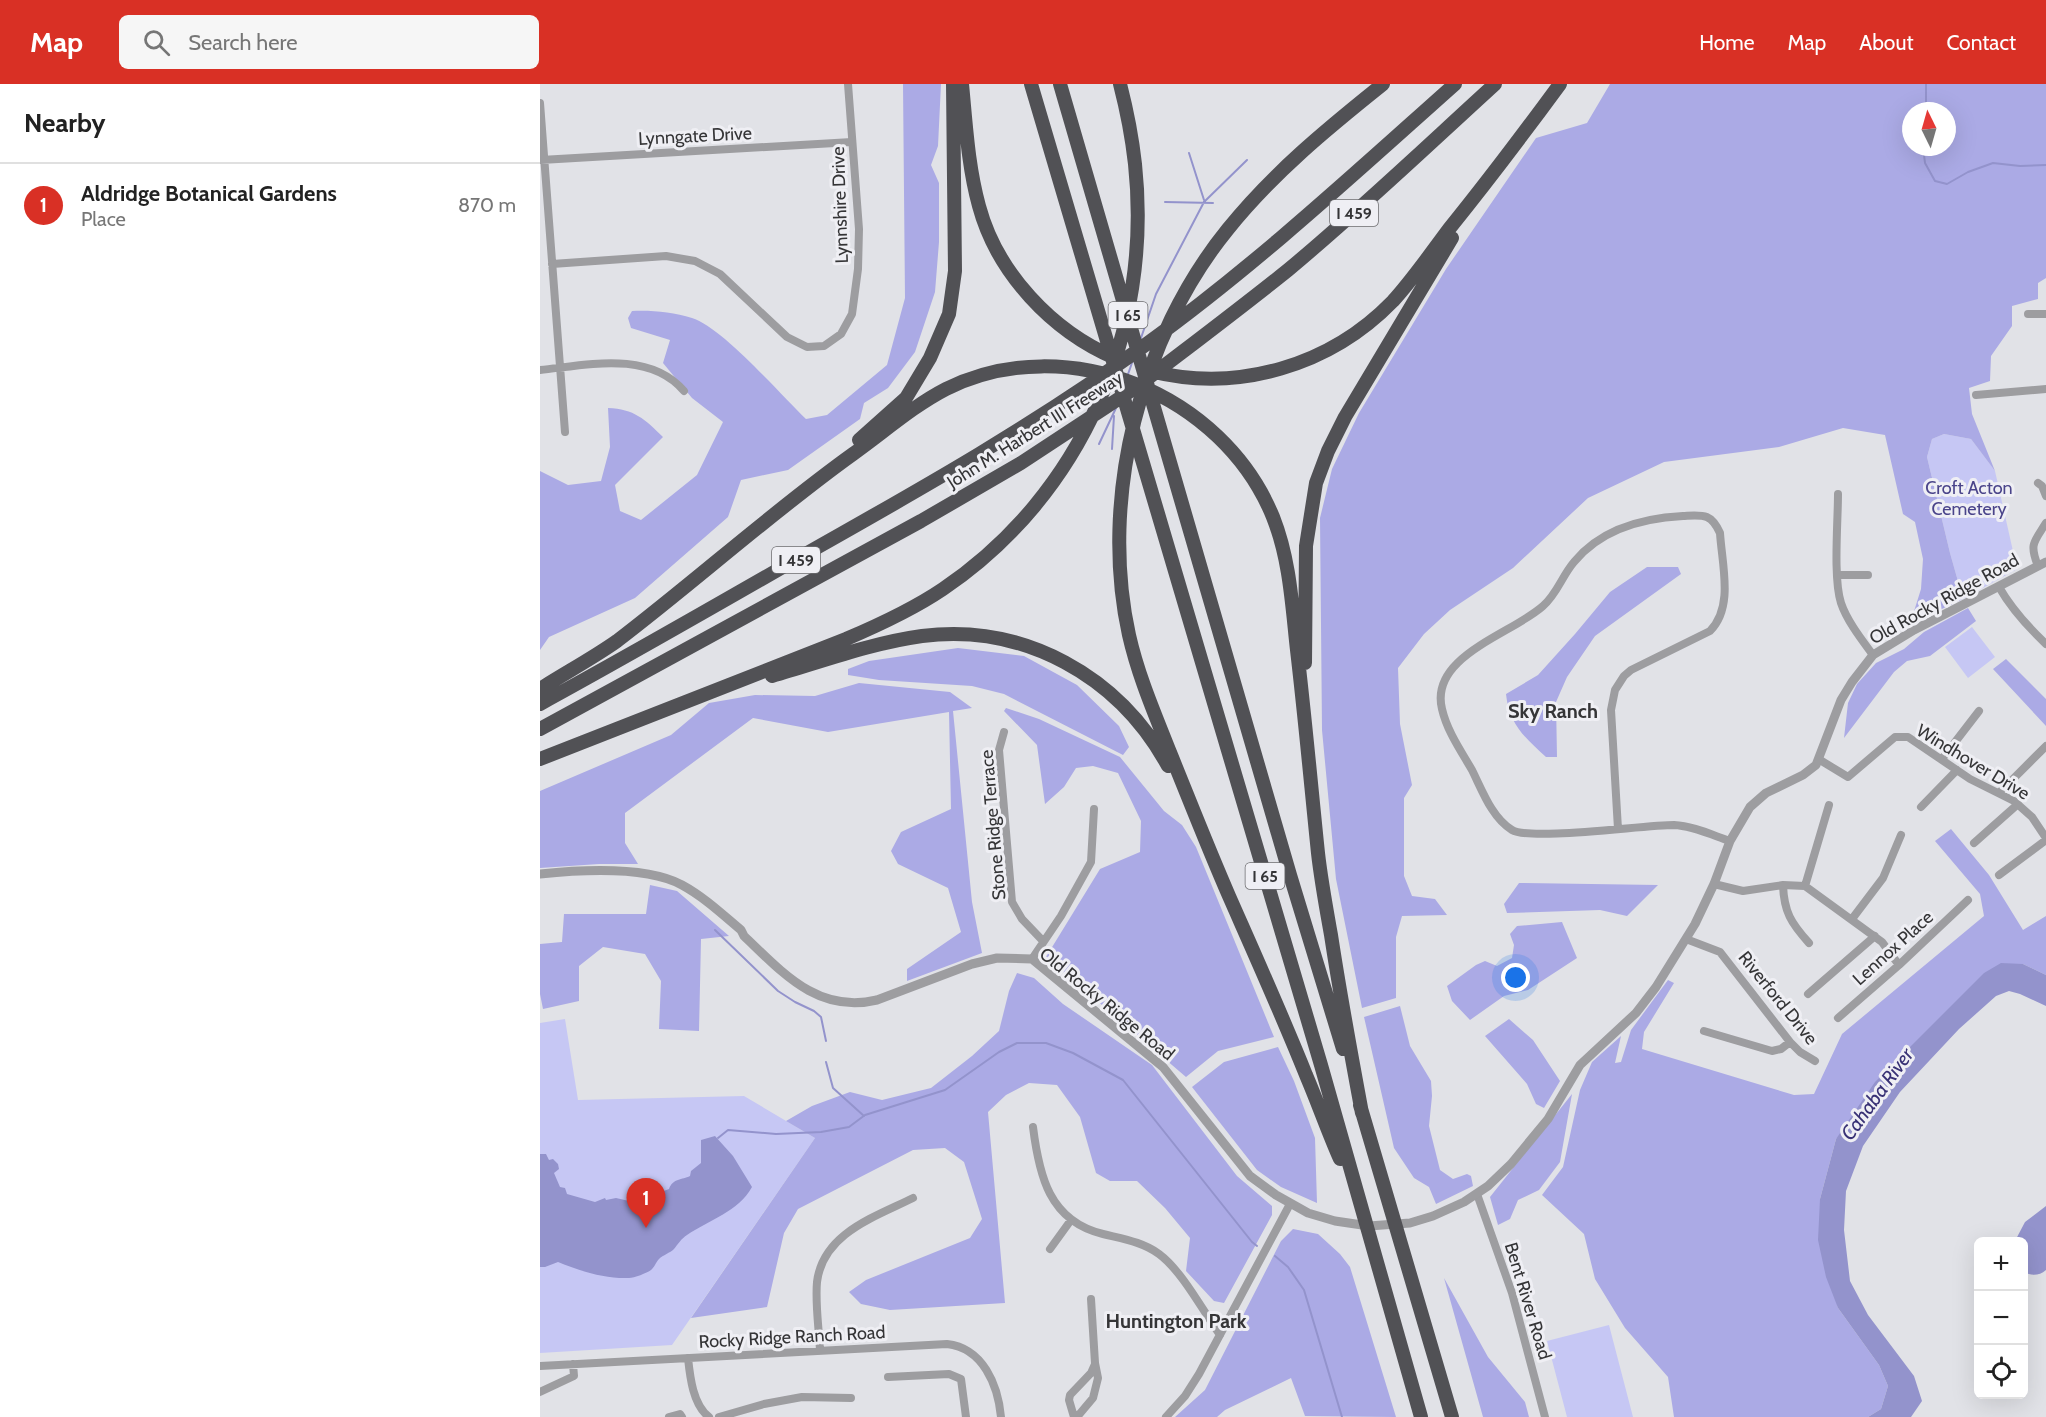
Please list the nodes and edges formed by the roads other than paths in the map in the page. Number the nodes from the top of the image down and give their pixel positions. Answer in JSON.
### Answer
{"nodes":[{"id":1,"x":848,"y":84,"type":"edge"},
{"id":2,"x":953,"y":84,"type":"edge"},
{"id":3,"x":962,"y":84,"type":"edge"},
{"id":4,"x":1031,"y":84,"type":"edge"},
{"id":5,"x":1060,"y":84,"type":"edge"},
{"id":6,"x":1120,"y":84,"type":"edge"},
{"id":7,"x":1383,"y":84,"type":"edge"},
{"id":8,"x":1455,"y":84,"type":"edge"},
{"id":9,"x":1495,"y":84,"type":"edge"},
{"id":10,"x":1560,"y":84,"type":"edge"},
{"id":11,"x":540,"y":103,"type":"edge"},
{"id":12,"x":852,"y":142,"type":"junction"},
{"id":13,"x":542,"y":160,"type":"edge"},
{"id":14,"x":1480,"y":190,"type":"junction"},
{"id":15,"x":552,"y":264,"type":"junction"},
{"id":16,"x":2028,"y":314,"type":"dead end"},
{"id":17,"x":2046,"y":314,"type":"edge"},
{"id":18,"x":560,"y":368,"type":"junction"},
{"id":19,"x":540,"y":370,"type":"edge"},
{"id":20,"x":2046,"y":389,"type":"edge"},
{"id":21,"x":684,"y":391,"type":"dead end"},
{"id":22,"x":1976,"y":395,"type":"dead end"},
{"id":23,"x":565,"y":432,"type":"dead end"},
{"id":24,"x":816,"y":481,"type":"junction"},
{"id":25,"x":2038,"y":483,"type":"dead end"},
{"id":26,"x":1838,"y":494,"type":"dead end"},
{"id":27,"x":2046,"y":496,"type":"edge"},
{"id":28,"x":2046,"y":524,"type":"edge"},
{"id":29,"x":2042,"y":564,"type":"edge"},
{"id":30,"x":1838,"y":575,"type":"junction"},
{"id":31,"x":1868,"y":575,"type":"dead end"},
{"id":32,"x":1999,"y":587,"type":"junction"},
{"id":33,"x":2046,"y":644,"type":"edge"},
{"id":34,"x":1873,"y":655,"type":"junction"},
{"id":35,"x":540,"y":689,"type":"edge"},
{"id":36,"x":699,"y":697,"type":"junction"},
{"id":37,"x":1303,"y":701,"type":"junction"},
{"id":38,"x":540,"y":704,"type":"edge"},
{"id":39,"x":1979,"y":711,"type":"dead end"},
{"id":40,"x":540,"y":729,"type":"edge"},
{"id":41,"x":1004,"y":732,"type":"dead end"},
{"id":42,"x":2046,"y":746,"type":"edge"},
{"id":43,"x":540,"y":759,"type":"edge"},
{"id":44,"x":1942,"y":759,"type":"junction"},
{"id":45,"x":1820,"y":760,"type":"junction"},
{"id":46,"x":1957,"y":770,"type":"junction"},
{"id":47,"x":1999,"y":792,"type":"junction"},
{"id":48,"x":2018,"y":804,"type":"junction"},
{"id":49,"x":1829,"y":805,"type":"dead end"},
{"id":50,"x":1921,"y":807,"type":"dead end"},
{"id":51,"x":1094,"y":809,"type":"dead end"},
{"id":52,"x":1198,"y":823,"type":"junction"},
{"id":53,"x":1618,"y":829,"type":"junction"},
{"id":54,"x":1901,"y":835,"type":"dead end"},
{"id":55,"x":2046,"y":839,"type":"edge"},
{"id":56,"x":1730,"y":841,"type":"junction"},
{"id":57,"x":1974,"y":843,"type":"dead end"},
{"id":58,"x":540,"y":873,"type":"edge"},
{"id":59,"x":1999,"y":875,"type":"dead end"},
{"id":60,"x":1714,"y":884,"type":"junction"},
{"id":61,"x":1783,"y":885,"type":"junction"},
{"id":62,"x":1805,"y":886,"type":"junction"},
{"id":63,"x":1968,"y":900,"type":"dead end"},
{"id":64,"x":1852,"y":919,"type":"junction"},
{"id":65,"x":1875,"y":936,"type":"junction"},
{"id":66,"x":1686,"y":939,"type":"junction"},
{"id":67,"x":1043,"y":941,"type":"junction"},
{"id":68,"x":1809,"y":943,"type":"dead end"},
{"id":69,"x":1032,"y":959,"type":"junction"},
{"id":70,"x":1899,"y":965,"type":"junction"},
{"id":71,"x":1808,"y":994,"type":"dead end"},
{"id":72,"x":1838,"y":1018,"type":"dead end"},
{"id":73,"x":1704,"y":1032,"type":"dead end"},
{"id":74,"x":1790,"y":1042,"type":"junction"},
{"id":75,"x":1815,"y":1061,"type":"dead end"},
{"id":76,"x":1362,"y":1113,"type":"junction"},
{"id":77,"x":1033,"y":1127,"type":"dead end"},
{"id":78,"x":1477,"y":1194,"type":"junction"},
{"id":79,"x":913,"y":1198,"type":"dead end"},
{"id":80,"x":1359,"y":1200,"type":"junction"},
{"id":81,"x":1290,"y":1204,"type":"junction"},
{"id":82,"x":1071,"y":1220,"type":"junction"},
{"id":83,"x":1050,"y":1249,"type":"dead end"},
{"id":84,"x":1091,"y":1299,"type":"dead end"},
{"id":85,"x":1220,"y":1335,"type":"junction"},
{"id":86,"x":820,"y":1351,"type":"junction"},
{"id":87,"x":688,"y":1358,"type":"junction"},
{"id":88,"x":1095,"y":1363,"type":"junction"},
{"id":89,"x":573,"y":1364,"type":"junction"},
{"id":90,"x":540,"y":1366,"type":"edge"},
{"id":91,"x":888,"y":1377,"type":"dead end"},
{"id":92,"x":540,"y":1392,"type":"edge"},
{"id":93,"x":850,"y":1398,"type":"dead end"},
{"id":94,"x":669,"y":1417,"type":"edge"},
{"id":95,"x":682,"y":1417,"type":"edge"},
{"id":96,"x":709,"y":1417,"type":"edge"},
{"id":97,"x":719,"y":1417,"type":"edge"},
{"id":98,"x":966,"y":1417,"type":"edge"},
{"id":99,"x":1001,"y":1417,"type":"edge"},
{"id":100,"x":1075,"y":1417,"type":"edge"},
{"id":101,"x":1166,"y":1417,"type":"edge"},
{"id":102,"x":1420,"y":1417,"type":"edge"},
{"id":103,"x":1452,"y":1417,"type":"edge"},
{"id":104,"x":1545,"y":1417,"type":"edge"}],
"edges":[{"from":1,"to":12,"type":"street","name":"Lynnshire Drive"},
{"from":2,"to":24,"type":"highway"},
{"from":3,"to":14,"type":"highway"},
{"from":4,"to":80,"type":"highway","number":"I 65"},
{"from":5,"to":76,"type":"highway","number":"I 65"},
{"from":6,"to":36,"type":"highway"},
{"from":7,"to":52,"type":"highway"},
{"from":8,"to":38,"type":"highway","name":"John M. Harbert III Freeway","number":"I 459"},
{"from":9,"to":40,"type":"highway","name":"John M. Harbert III Freeway","number":"I 459"},
{"from":10,"to":14,"type":"highway"},
{"from":11,"to":13,"type":"street"},
{"from":12,"to":13,"type":"street","name":"Lynngate Drive"},
{"from":12,"to":15,"type":"street","name":"Lynnshire Drive"},
{"from":13,"to":15,"type":"street"},
{"from":14,"to":37,"type":"highway"},
{"from":15,"to":18,"type":"street"},
{"from":16,"to":17,"type":"street"},
{"from":18,"to":19,"type":"street"},
{"from":18,"to":21,"type":"street"},
{"from":18,"to":23,"type":"street"},
{"from":20,"to":22,"type":"street"},
{"from":24,"to":35,"type":"highway"},
{"from":24,"to":37,"type":"highway"},
{"from":25,"to":27,"type":"street"},
{"from":26,"to":30,"type":"street"},
{"from":28,"to":29,"type":"street"},
{"from":29,"to":32,"type":"street","name":"Old Rocky Ridge Road"},
{"from":30,"to":31,"type":"street"},
{"from":30,"to":34,"type":"street"},
{"from":32,"to":33,"type":"street"},
{"from":32,"to":34,"type":"street","name":"Old Rocky Ridge Road"},
{"from":34,"to":45,"type":"street","name":"Old Rocky Ridge Road"},
{"from":36,"to":43,"type":"highway"},
{"from":36,"to":52,"type":"highway"},
{"from":37,"to":76,"type":"highway"},
{"from":39,"to":44,"type":"street"},
{"from":41,"to":67,"type":"street","name":"Stone Ridge Terrace"},
{"from":42,"to":47,"type":"street"},
{"from":44,"to":45,"type":"street","name":"Windhover Drive"},
{"from":44,"to":46,"type":"street","name":"Windhover Drive"},
{"from":45,"to":56,"type":"street","name":"Old Rocky Ridge Road"},
{"from":46,"to":47,"type":"street","name":"Windhover Drive"},
{"from":46,"to":50,"type":"street"},
{"from":47,"to":48,"type":"street","name":"Windhover Drive"},
{"from":48,"to":55,"type":"street","name":"Windhover Drive"},
{"from":48,"to":57,"type":"street"},
{"from":49,"to":62,"type":"street"},
{"from":51,"to":67,"type":"street"},
{"from":52,"to":80,"type":"highway"},
{"from":53,"to":53,"type":"street"},
{"from":53,"to":56,"type":"street"},
{"from":54,"to":64,"type":"street"},
{"from":55,"to":59,"type":"street"},
{"from":56,"to":60,"type":"street","name":"Old Rocky Ridge Road"},
{"from":58,"to":69,"type":"street","name":"Old Rocky Ridge Road"},
{"from":60,"to":61,"type":"street"},
{"from":60,"to":66,"type":"street","name":"Old Rocky Ridge Road"},
{"from":61,"to":62,"type":"street"},
{"from":61,"to":68,"type":"street"},
{"from":62,"to":64,"type":"street"},
{"from":63,"to":70,"type":"street","name":"Lennox Place"},
{"from":64,"to":65,"type":"street"},
{"from":65,"to":70,"type":"street"},
{"from":65,"to":71,"type":"street"},
{"from":66,"to":74,"type":"street","name":"Riverford Drive"},
{"from":66,"to":78,"type":"street","name":"Old Rocky Ridge Road"},
{"from":67,"to":69,"type":"street"},
{"from":69,"to":81,"type":"street","name":"Old Rocky Ridge Road"},
{"from":70,"to":72,"type":"street","name":"Lennox Place"},
{"from":73,"to":74,"type":"street"},
{"from":74,"to":75,"type":"street","name":"Riverford Drive"},
{"from":76,"to":103,"type":"highway","number":"I 65"},
{"from":77,"to":82,"type":"street"},
{"from":78,"to":81,"type":"street","name":"Old Rocky Ridge Road"},
{"from":78,"to":104,"type":"street","name":"Bent River Road"},
{"from":79,"to":86,"type":"street"},
{"from":80,"to":102,"type":"highway","number":"I 65"},
{"from":81,"to":85,"type":"street"},
{"from":82,"to":83,"type":"street"},
{"from":82,"to":85,"type":"street"},
{"from":84,"to":88,"type":"street"},
{"from":85,"to":101,"type":"street"},
{"from":86,"to":87,"type":"street","name":"Rocky Ridge Ranch Road"},
{"from":86,"to":99,"type":"street","name":"Rocky Ridge Ranch Road"},
{"from":87,"to":89,"type":"street","name":"Rocky Ridge Ranch Road"},
{"from":87,"to":96,"type":"street"},
{"from":88,"to":100,"type":"street"},
{"from":88,"to":100,"type":"street"},
{"from":89,"to":90,"type":"street","name":"Rocky Ridge Ranch Road"},
{"from":89,"to":92,"type":"street"},
{"from":91,"to":98,"type":"street"},
{"from":93,"to":97,"type":"street"},
{"from":94,"to":95,"type":"street"}]}
